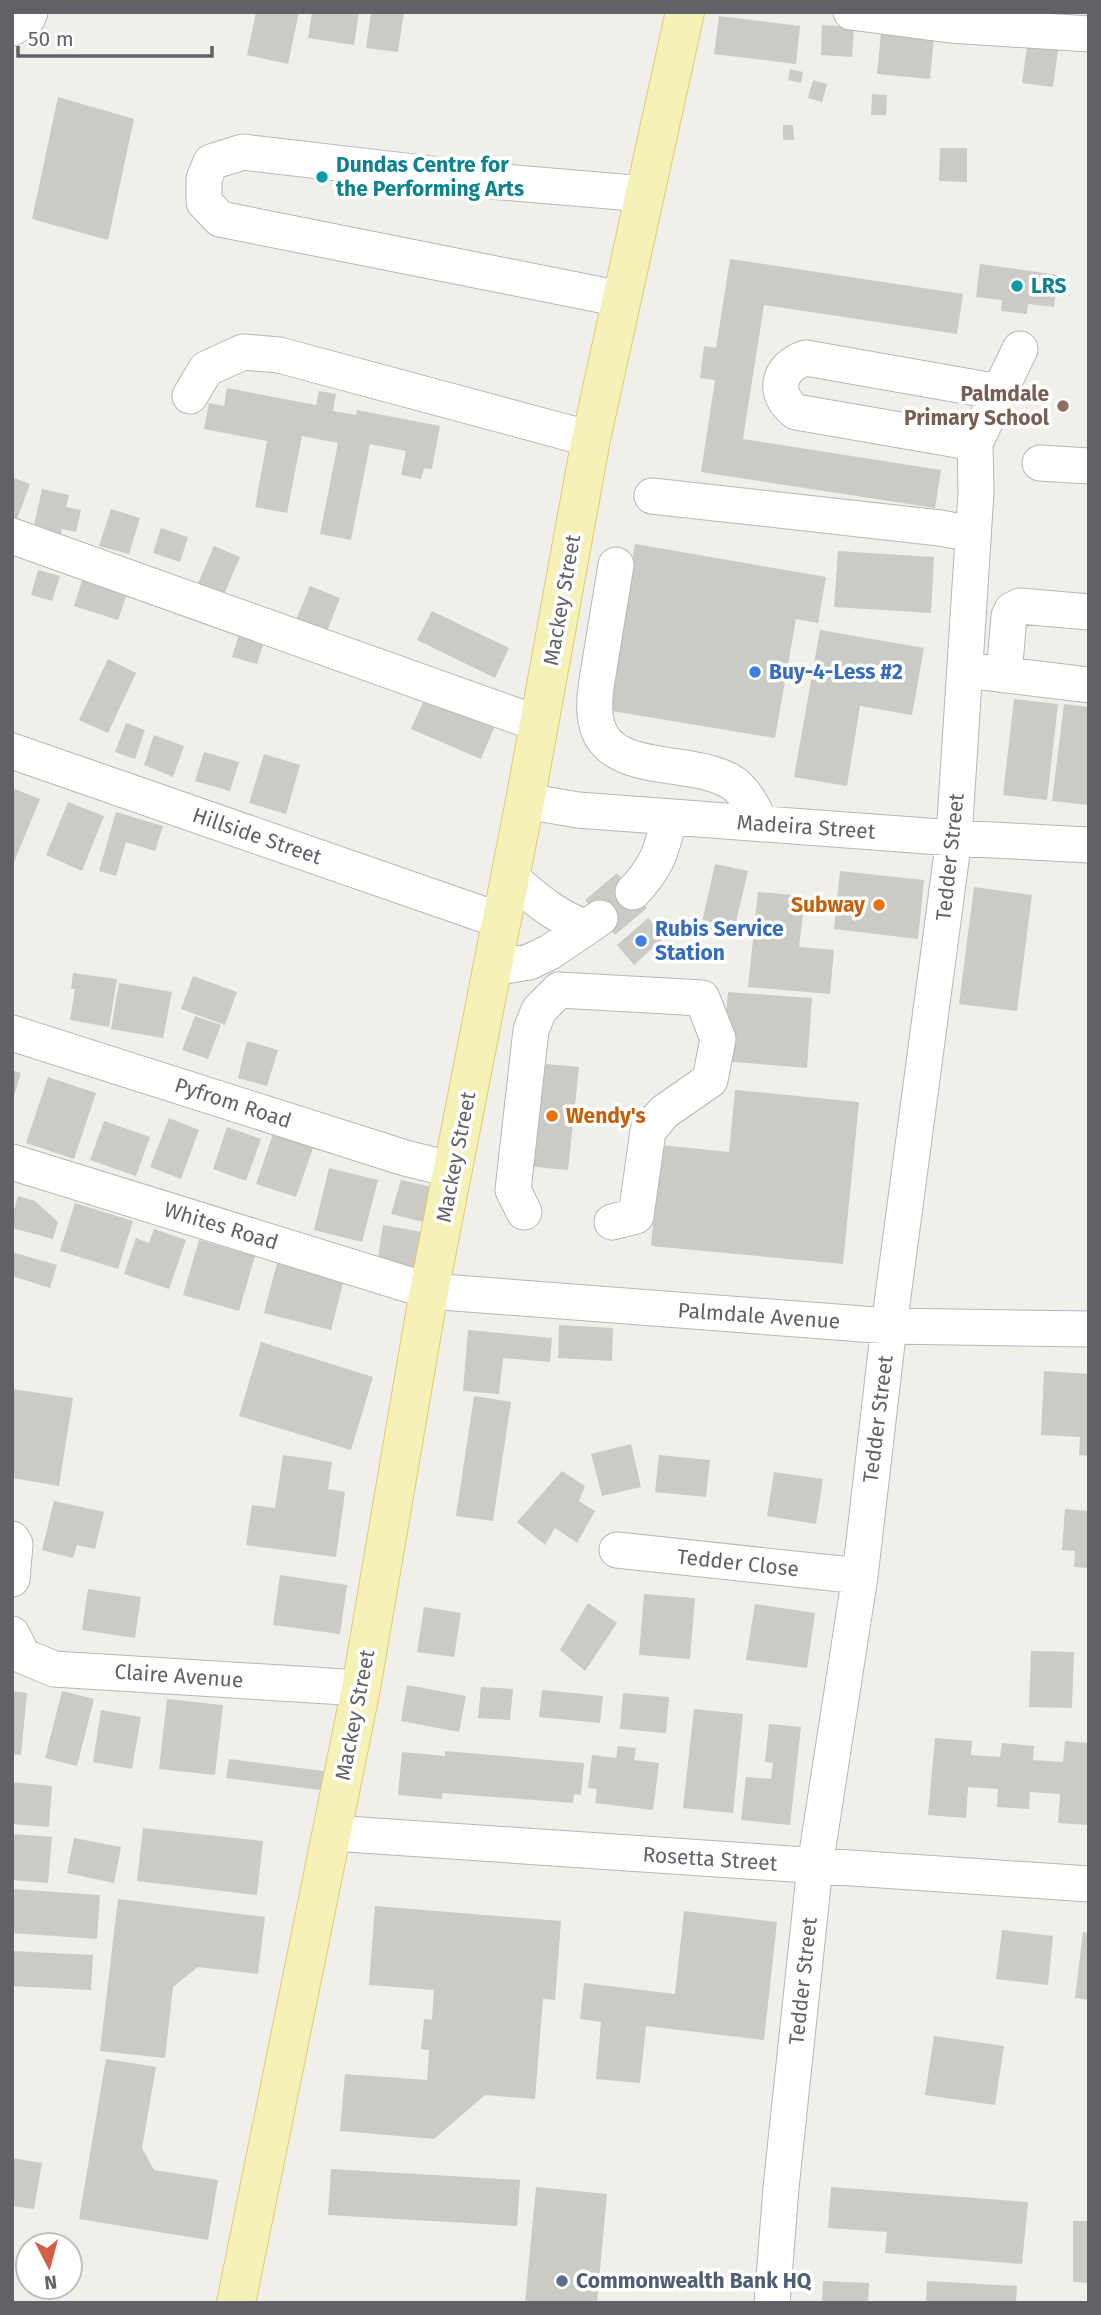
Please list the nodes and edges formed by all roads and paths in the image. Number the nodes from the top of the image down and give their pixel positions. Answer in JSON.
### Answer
{"nodes":[{"id":1,"x":30,"y":12,"type":"edge"},
{"id":2,"x":685,"y":12,"type":"edge"},
{"id":3,"x":850,"y":12,"type":"edge"},
{"id":4,"x":951,"y":18,"type":"edge"},
{"id":5,"x":12,"y":28,"type":"edge"},
{"id":6,"x":1089,"y":34,"type":"edge"},
{"id":7,"x":645,"y":194,"type":"junction"},
{"id":8,"x":621,"y":299,"type":"junction"},
{"id":9,"x":1020,"y":349,"type":"dead end"},
{"id":10,"x":999,"y":392,"type":"junction"},
{"id":11,"x":190,"y":396,"type":"dead end"},
{"id":12,"x":591,"y":439,"type":"junction"},
{"id":13,"x":975,"y":443,"type":"junction"},
{"id":14,"x":1040,"y":463,"type":"dead end"},
{"id":15,"x":1089,"y":466,"type":"edge"},
{"id":16,"x":652,"y":496,"type":"dead end"},
{"id":17,"x":972,"y":534,"type":"junction"},
{"id":18,"x":12,"y":536,"type":"edge"},
{"id":19,"x":616,"y":565,"type":"dead end"},
{"id":20,"x":1089,"y":612,"type":"edge"},
{"id":21,"x":967,"y":670,"type":"junction"},
{"id":22,"x":1004,"y":675,"type":"junction"},
{"id":23,"x":1089,"y":685,"type":"edge"},
{"id":24,"x":539,"y":724,"type":"junction"},
{"id":25,"x":12,"y":751,"type":"edge"},
{"id":26,"x":525,"y":801,"type":"junction"},
{"id":27,"x":670,"y":817,"type":"junction"},
{"id":28,"x":761,"y":824,"type":"junction"},
{"id":29,"x":954,"y":838,"type":"junction"},
{"id":30,"x":1089,"y":845,"type":"edge"},
{"id":31,"x":510,"y":877,"type":"junction"},
{"id":32,"x":633,"y":892,"type":"dead end"},
{"id":33,"x":502,"y":921,"type":"junction"},
{"id":34,"x":493,"y":968,"type":"junction"},
{"id":35,"x":12,"y":1033,"type":"edge"},
{"id":36,"x":12,"y":1162,"type":"edge"},
{"id":37,"x":454,"y":1171,"type":"junction"},
{"id":38,"x":524,"y":1212,"type":"dead end"},
{"id":39,"x":612,"y":1222,"type":"dead end"},
{"id":40,"x":429,"y":1291,"type":"junction"},
{"id":41,"x":889,"y":1326,"type":"junction"},
{"id":42,"x":1089,"y":1329,"type":"edge"},
{"id":43,"x":12,"y":1539,"type":"edge"},
{"id":44,"x":617,"y":1550,"type":"dead end"},
{"id":45,"x":860,"y":1576,"type":"junction"},
{"id":46,"x":12,"y":1579,"type":"edge"},
{"id":47,"x":12,"y":1634,"type":"edge"},
{"id":48,"x":361,"y":1688,"type":"junction"},
{"id":49,"x":332,"y":1833,"type":"junction"},
{"id":50,"x":815,"y":1866,"type":"junction"},
{"id":51,"x":1089,"y":1884,"type":"edge"},
{"id":52,"x":236,"y":2303,"type":"edge"},
{"id":53,"x":772,"y":2303,"type":"edge"}],
"edges":[{"from":1,"to":5,"type":"street"},
{"from":2,"to":7,"type":"main road","name":"Mackey Street"},
{"from":3,"to":4,"type":"street"},
{"from":4,"to":6,"type":"street"},
{"from":7,"to":8,"type":"main road","name":"Mackey Street"},
{"from":7,"to":8,"type":"street"},
{"from":8,"to":12,"type":"main road","name":"Mackey Street"},
{"from":9,"to":10,"type":"street"},
{"from":10,"to":13,"type":"street"},
{"from":10,"to":13,"type":"street"},
{"from":11,"to":12,"type":"street"},
{"from":12,"to":24,"type":"main road","name":"Mackey Street"},
{"from":13,"to":17,"type":"street","name":"Tedder Street"},
{"from":14,"to":15,"type":"street"},
{"from":16,"to":17,"type":"street"},
{"from":17,"to":21,"type":"street","name":"Tedder Street"},
{"from":18,"to":24,"type":"street"},
{"from":19,"to":28,"type":"street"},
{"from":20,"to":22,"type":"street"},
{"from":21,"to":22,"type":"street"},
{"from":21,"to":29,"type":"street","name":"Tedder Street"},
{"from":22,"to":23,"type":"street"},
{"from":24,"to":26,"type":"main road","name":"Mackey Street"},
{"from":25,"to":33,"type":"street","name":"Hillside Street"},
{"from":26,"to":27,"type":"street","name":"Madeira Street"},
{"from":26,"to":31,"type":"main road","name":"Mackey Street"},
{"from":27,"to":28,"type":"street","name":"Madeira Street"},
{"from":27,"to":32,"type":"street"},
{"from":28,"to":29,"type":"street","name":"Madeira Street"},
{"from":29,"to":30,"type":"street","name":"Madeira Street"},
{"from":29,"to":41,"type":"street","name":"Tedder Street"},
{"from":31,"to":33,"type":"main road","name":"Mackey Street"},
{"from":31,"to":34,"type":"street"},
{"from":33,"to":34,"type":"main road","name":"Mackey Street"},
{"from":34,"to":37,"type":"main road","name":"Mackey Street"},
{"from":35,"to":37,"type":"street","name":"Pyfrom Road"},
{"from":36,"to":40,"type":"street","name":"Whites Road"},
{"from":37,"to":40,"type":"main road","name":"Mackey Street"},
{"from":38,"to":39,"type":"street"},
{"from":40,"to":41,"type":"street","name":"Palmdale Avenue"},
{"from":40,"to":48,"type":"main road","name":"Mackey Street"},
{"from":41,"to":42,"type":"street","name":"Palmdale Avenue"},
{"from":41,"to":45,"type":"street","name":"Tedder Street"},
{"from":43,"to":46,"type":"street"},
{"from":44,"to":45,"type":"street","name":"Tedder Close"},
{"from":45,"to":50,"type":"street","name":"Tedder Street"},
{"from":47,"to":48,"type":"street","name":"Claire Avenue"},
{"from":48,"to":49,"type":"main road","name":"Mackey Street"},
{"from":49,"to":50,"type":"street","name":"Rosetta Street"},
{"from":49,"to":52,"type":"main road","name":"Mackey Street"},
{"from":50,"to":51,"type":"street","name":"Rosetta Street"},
{"from":50,"to":53,"type":"street","name":"Tedder Street"}]}
